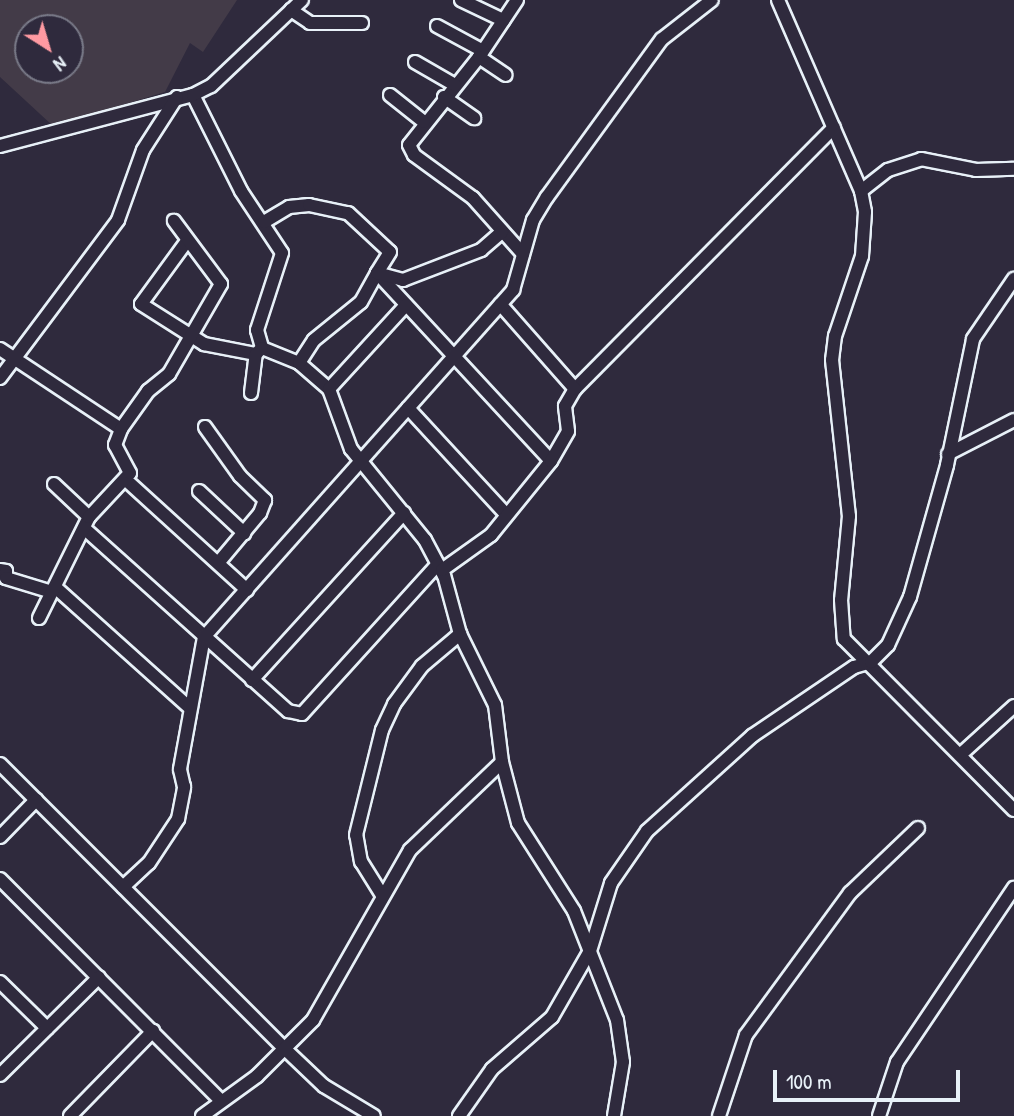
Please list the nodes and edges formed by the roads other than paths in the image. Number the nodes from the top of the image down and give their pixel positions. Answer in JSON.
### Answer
{"nodes":[{"id":1,"x":302,"y":0,"type":"edge"},
{"id":2,"x":461,"y":0,"type":"edge"},
{"id":3,"x":517,"y":0,"type":"edge"},
{"id":4,"x":712,"y":0,"type":"edge"},
{"id":5,"x":778,"y":0,"type":"edge"},
{"id":6,"x":291,"y":10,"type":"junction"},
{"id":7,"x":503,"y":20,"type":"junction"},
{"id":8,"x":362,"y":23,"type":"dead end"},
{"id":9,"x":437,"y":26,"type":"dead end"},
{"id":10,"x":481,"y":54,"type":"junction"},
{"id":11,"x":415,"y":62,"type":"dead end"},
{"id":12,"x":506,"y":75,"type":"dead end"},
{"id":13,"x":455,"y":85,"type":"junction"},
{"id":14,"x":193,"y":95,"type":"junction"},
{"id":15,"x":390,"y":95,"type":"dead end"},
{"id":16,"x":177,"y":97,"type":"junction"},
{"id":17,"x":444,"y":97,"type":"junction"},
{"id":18,"x":474,"y":118,"type":"dead end"},
{"id":19,"x":424,"y":122,"type":"junction"},
{"id":20,"x":834,"y":127,"type":"junction"},
{"id":21,"x":0,"y":146,"type":"edge"},
{"id":22,"x":1014,"y":169,"type":"edge"},
{"id":23,"x":861,"y":191,"type":"junction"},
{"id":24,"x":174,"y":221,"type":"dead end"},
{"id":25,"x":264,"y":222,"type":"junction"},
{"id":26,"x":502,"y":232,"type":"junction"},
{"id":27,"x":187,"y":241,"type":"junction"},
{"id":28,"x":523,"y":254,"type":"junction"},
{"id":29,"x":377,"y":272,"type":"junction"},
{"id":30,"x":1014,"y":279,"type":"edge"},
{"id":31,"x":500,"y":304,"type":"junction"},
{"id":32,"x":406,"y":305,"type":"junction"},
{"id":33,"x":194,"y":338,"type":"junction"},
{"id":34,"x":0,"y":349,"type":"edge"},
{"id":35,"x":259,"y":351,"type":"junction"},
{"id":36,"x":454,"y":356,"type":"junction"},
{"id":37,"x":14,"y":359,"type":"junction"},
{"id":38,"x":299,"y":363,"type":"junction"},
{"id":39,"x":0,"y":379,"type":"edge"},
{"id":40,"x":329,"y":389,"type":"junction"},
{"id":41,"x":575,"y":389,"type":"junction"},
{"id":42,"x":251,"y":393,"type":"dead end"},
{"id":43,"x":408,"y":408,"type":"junction"},
{"id":44,"x":1014,"y":420,"type":"edge"},
{"id":45,"x":205,"y":427,"type":"dead end"},
{"id":46,"x":121,"y":429,"type":"junction"},
{"id":47,"x":948,"y":454,"type":"junction"},
{"id":48,"x":362,"y":461,"type":"junction"},
{"id":49,"x":551,"y":461,"type":"junction"},
{"id":50,"x":125,"y":479,"type":"junction"},
{"id":51,"x":54,"y":484,"type":"dead end"},
{"id":52,"x":199,"y":491,"type":"dead end"},
{"id":53,"x":404,"y":513,"type":"junction"},
{"id":54,"x":505,"y":513,"type":"junction"},
{"id":55,"x":87,"y":523,"type":"junction"},
{"id":56,"x":244,"y":533,"type":"junction"},
{"id":57,"x":218,"y":564,"type":"junction"},
{"id":58,"x":440,"y":567,"type":"junction"},
{"id":59,"x":0,"y":570,"type":"edge"},
{"id":60,"x":54,"y":590,"type":"junction"},
{"id":61,"x":247,"y":590,"type":"junction"},
{"id":62,"x":39,"y":618,"type":"dead end"},
{"id":63,"x":460,"y":634,"type":"junction"},
{"id":64,"x":204,"y":637,"type":"junction"},
{"id":65,"x":871,"y":662,"type":"junction"},
{"id":66,"x":252,"y":680,"type":"junction"},
{"id":67,"x":1014,"y":706,"type":"edge"},
{"id":68,"x":190,"y":708,"type":"junction"},
{"id":69,"x":960,"y":755,"type":"junction"},
{"id":70,"x":502,"y":762,"type":"junction"},
{"id":71,"x":0,"y":764,"type":"edge"},
{"id":72,"x":36,"y":800,"type":"junction"},
{"id":73,"x":1014,"y":810,"type":"edge"},
{"id":74,"x":918,"y":828,"type":"dead end"},
{"id":75,"x":0,"y":838,"type":"edge"},
{"id":76,"x":0,"y":879,"type":"edge"},
{"id":77,"x":122,"y":887,"type":"junction"},
{"id":78,"x":1014,"y":888,"type":"edge"},
{"id":79,"x":382,"y":895,"type":"junction"},
{"id":80,"x":590,"y":951,"type":"junction"},
{"id":81,"x":99,"y":976,"type":"junction"},
{"id":82,"x":0,"y":982,"type":"edge"},
{"id":83,"x":47,"y":1028,"type":"junction"},
{"id":84,"x":153,"y":1031,"type":"junction"},
{"id":85,"x":286,"y":1051,"type":"junction"},
{"id":86,"x":1,"y":1073,"type":"edge"},
{"id":87,"x":221,"y":1101,"type":"junction"},
{"id":88,"x":70,"y":1116,"type":"edge"},
{"id":89,"x":202,"y":1116,"type":"edge"},
{"id":90,"x":374,"y":1116,"type":"edge"},
{"id":91,"x":459,"y":1116,"type":"edge"},
{"id":92,"x":614,"y":1116,"type":"edge"},
{"id":93,"x":719,"y":1116,"type":"edge"},
{"id":94,"x":879,"y":1116,"type":"edge"}],
"edges":[{"from":1,"to":6,"type":"street"},
{"from":2,"to":7,"type":"street"},
{"from":3,"to":7,"type":"street"},
{"from":4,"to":28,"type":"street"},
{"from":5,"to":20,"type":"street"},
{"from":6,"to":8,"type":"street"},
{"from":6,"to":14,"type":"street"},
{"from":7,"to":10,"type":"street"},
{"from":9,"to":10,"type":"street"},
{"from":10,"to":12,"type":"street"},
{"from":10,"to":13,"type":"street"},
{"from":11,"to":13,"type":"street"},
{"from":13,"to":17,"type":"street"},
{"from":14,"to":16,"type":"street"},
{"from":14,"to":25,"type":"street"},
{"from":15,"to":19,"type":"street"},
{"from":16,"to":21,"type":"street"},
{"from":16,"to":37,"type":"street"},
{"from":17,"to":18,"type":"street"},
{"from":17,"to":19,"type":"street"},
{"from":19,"to":26,"type":"street"},
{"from":20,"to":23,"type":"street"},
{"from":20,"to":41,"type":"street"},
{"from":22,"to":23,"type":"street"},
{"from":23,"to":65,"type":"street"},
{"from":24,"to":27,"type":"street"},
{"from":25,"to":29,"type":"street"},
{"from":25,"to":35,"type":"street"},
{"from":26,"to":28,"type":"street"},
{"from":26,"to":29,"type":"street"},
{"from":27,"to":33,"type":"street"},
{"from":27,"to":33,"type":"street"},
{"from":28,"to":31,"type":"street"},
{"from":29,"to":32,"type":"street"},
{"from":29,"to":38,"type":"street"},
{"from":30,"to":47,"type":"street"},
{"from":31,"to":36,"type":"street"},
{"from":31,"to":41,"type":"street"},
{"from":32,"to":36,"type":"street"},
{"from":32,"to":40,"type":"street"},
{"from":33,"to":35,"type":"street"},
{"from":33,"to":46,"type":"street"},
{"from":34,"to":37,"type":"street"},
{"from":35,"to":38,"type":"street"},
{"from":35,"to":42,"type":"street"},
{"from":36,"to":43,"type":"street"},
{"from":36,"to":49,"type":"street"},
{"from":37,"to":39,"type":"street"},
{"from":37,"to":46,"type":"street"},
{"from":38,"to":40,"type":"street"},
{"from":40,"to":48,"type":"street"},
{"from":41,"to":49,"type":"street"},
{"from":43,"to":48,"type":"street"},
{"from":43,"to":54,"type":"street"},
{"from":44,"to":47,"type":"street"},
{"from":45,"to":56,"type":"street"},
{"from":46,"to":50,"type":"street"},
{"from":47,"to":65,"type":"street"},
{"from":48,"to":53,"type":"street"},
{"from":48,"to":61,"type":"street"},
{"from":49,"to":54,"type":"street"},
{"from":50,"to":55,"type":"street"},
{"from":50,"to":57,"type":"street"},
{"from":51,"to":55,"type":"street"},
{"from":52,"to":56,"type":"street"},
{"from":53,"to":58,"type":"street"},
{"from":53,"to":66,"type":"street"},
{"from":54,"to":58,"type":"street"},
{"from":55,"to":60,"type":"street"},
{"from":55,"to":64,"type":"street"},
{"from":56,"to":57,"type":"street"},
{"from":57,"to":61,"type":"street"},
{"from":58,"to":63,"type":"street"},
{"from":58,"to":66,"type":"street"},
{"from":59,"to":60,"type":"street"},
{"from":60,"to":62,"type":"street"},
{"from":60,"to":68,"type":"street"},
{"from":61,"to":64,"type":"street"},
{"from":63,"to":70,"type":"street"},
{"from":63,"to":79,"type":"street"},
{"from":64,"to":66,"type":"street"},
{"from":64,"to":68,"type":"street"},
{"from":65,"to":69,"type":"street"},
{"from":65,"to":80,"type":"street"},
{"from":67,"to":69,"type":"street"},
{"from":68,"to":77,"type":"street"},
{"from":69,"to":73,"type":"street"},
{"from":70,"to":79,"type":"street"},
{"from":70,"to":80,"type":"street"},
{"from":71,"to":72,"type":"street"},
{"from":72,"to":75,"type":"street"},
{"from":72,"to":77,"type":"street"},
{"from":74,"to":93,"type":"street"},
{"from":76,"to":81,"type":"street"},
{"from":77,"to":85,"type":"street"},
{"from":78,"to":94,"type":"street"},
{"from":79,"to":85,"type":"street"},
{"from":80,"to":91,"type":"street"},
{"from":80,"to":92,"type":"street"},
{"from":81,"to":83,"type":"street"},
{"from":81,"to":84,"type":"street"},
{"from":82,"to":83,"type":"street"},
{"from":83,"to":86,"type":"street"},
{"from":84,"to":87,"type":"street"},
{"from":84,"to":88,"type":"street"},
{"from":85,"to":87,"type":"street"},
{"from":85,"to":90,"type":"street"},
{"from":87,"to":89,"type":"street"}]}
